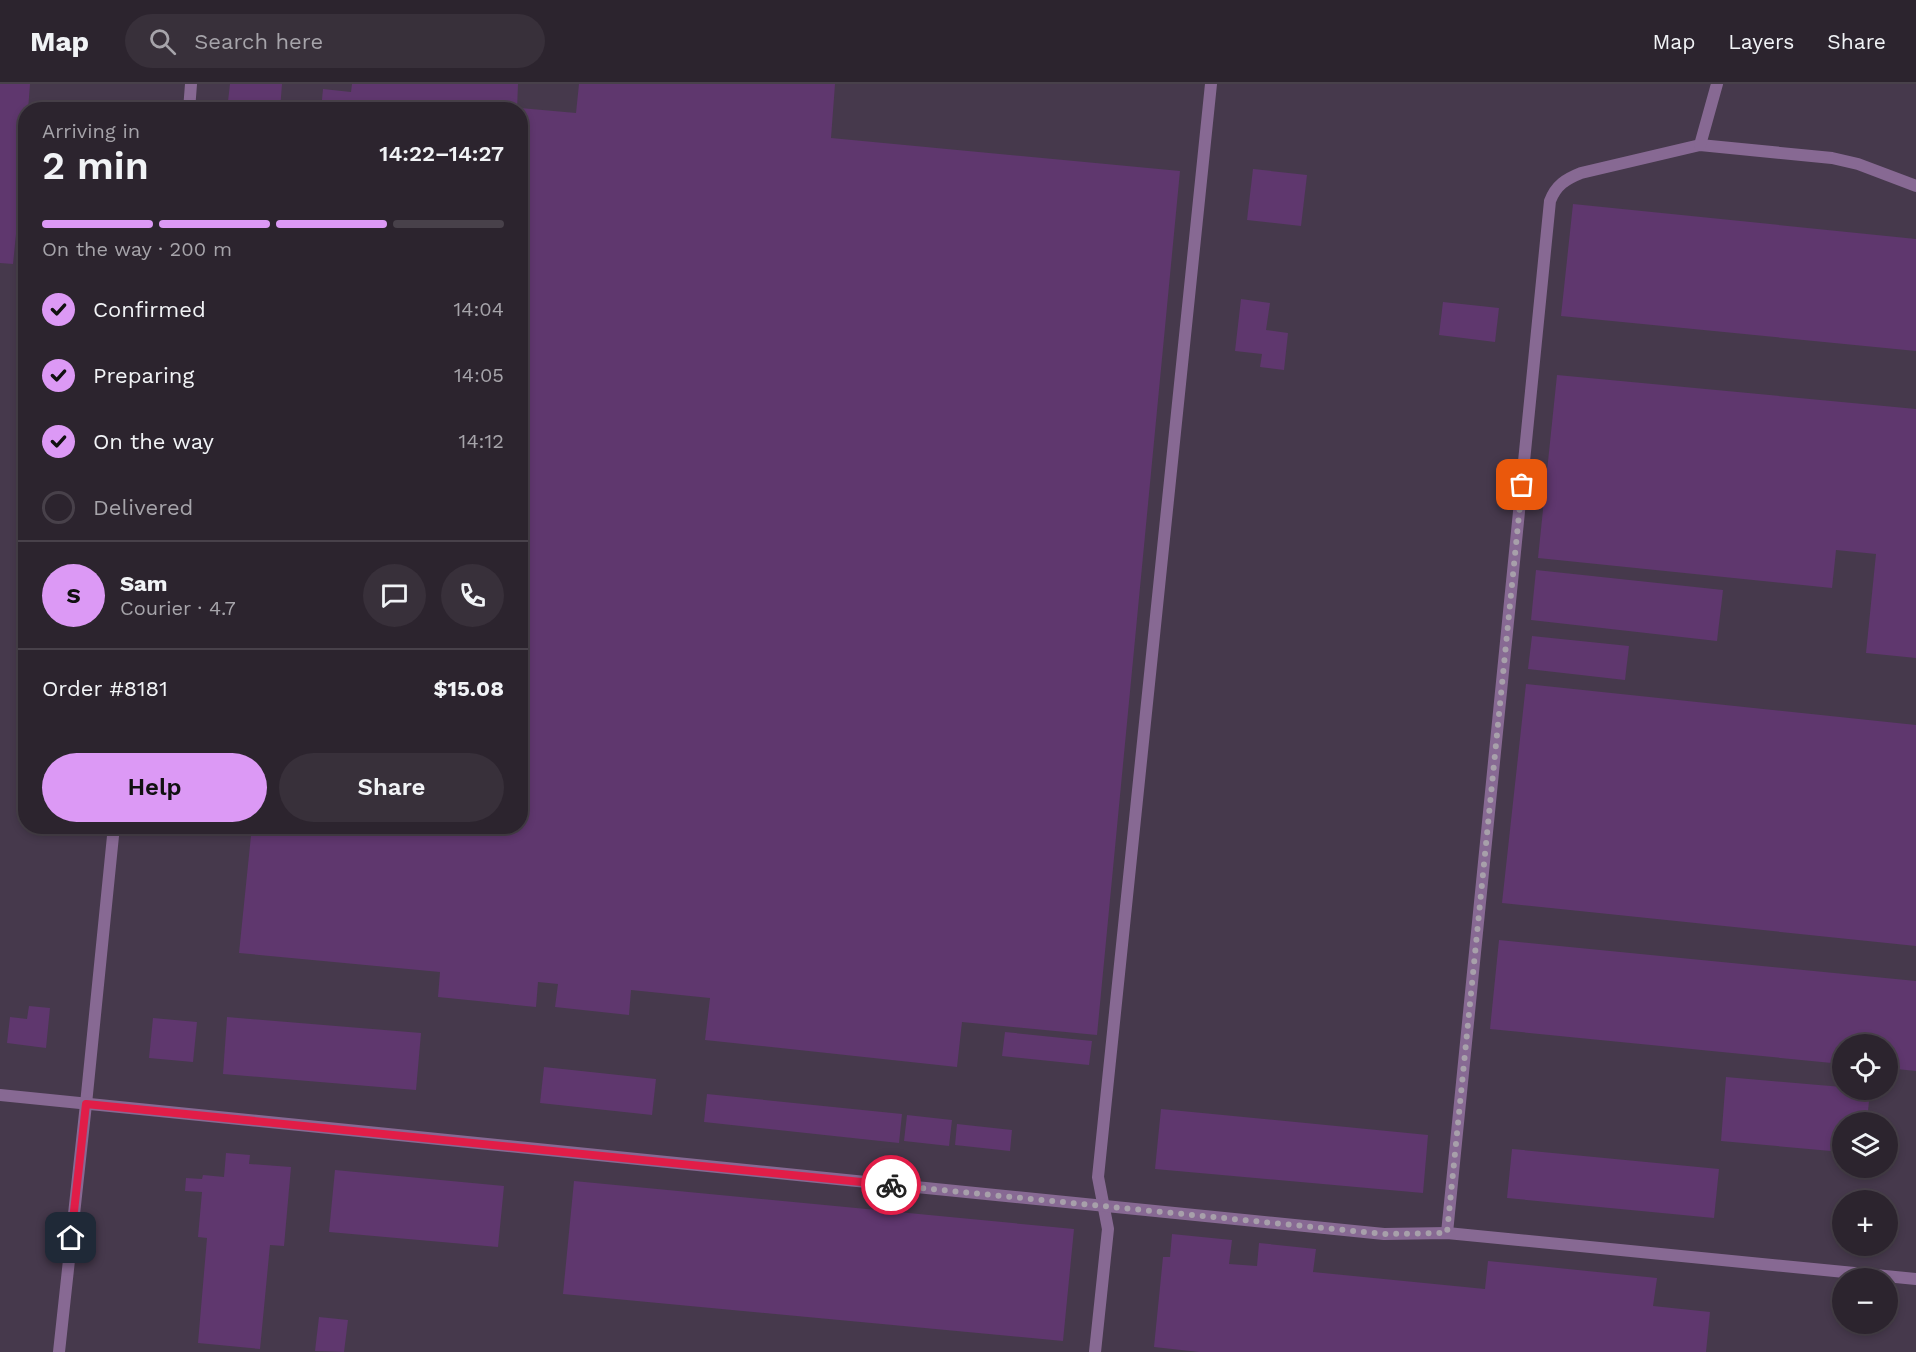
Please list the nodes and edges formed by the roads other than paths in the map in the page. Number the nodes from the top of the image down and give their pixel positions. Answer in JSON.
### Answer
{"nodes":[{"id":1,"x":191,"y":84,"type":"edge"},
{"id":2,"x":1211,"y":84,"type":"edge"},
{"id":3,"x":1718,"y":84,"type":"edge"},
{"id":4,"x":190,"y":102,"type":"edge"},
{"id":5,"x":1700,"y":145,"type":"junction"},
{"id":6,"x":1916,"y":186,"type":"edge"},
{"id":7,"x":113,"y":834,"type":"edge"},
{"id":8,"x":0,"y":1095,"type":"edge"},
{"id":9,"x":86,"y":1104,"type":"junction"},
{"id":10,"x":1103,"y":1206,"type":"junction"},
{"id":11,"x":1447,"y":1233,"type":"junction"},
{"id":12,"x":1916,"y":1279,"type":"edge"},
{"id":13,"x":59,"y":1352,"type":"edge"},
{"id":14,"x":1095,"y":1352,"type":"edge"}],
"edges":[{"from":1,"to":4,"type":"street"},
{"from":2,"to":10,"type":"street"},
{"from":3,"to":5,"type":"street"},
{"from":5,"to":6,"type":"street"},
{"from":5,"to":11,"type":"street"},
{"from":7,"to":9,"type":"street"},
{"from":8,"to":9,"type":"street"},
{"from":9,"to":10,"type":"street"},
{"from":9,"to":13,"type":"street"},
{"from":10,"to":11,"type":"street"},
{"from":10,"to":14,"type":"street"},
{"from":11,"to":12,"type":"street"}]}
